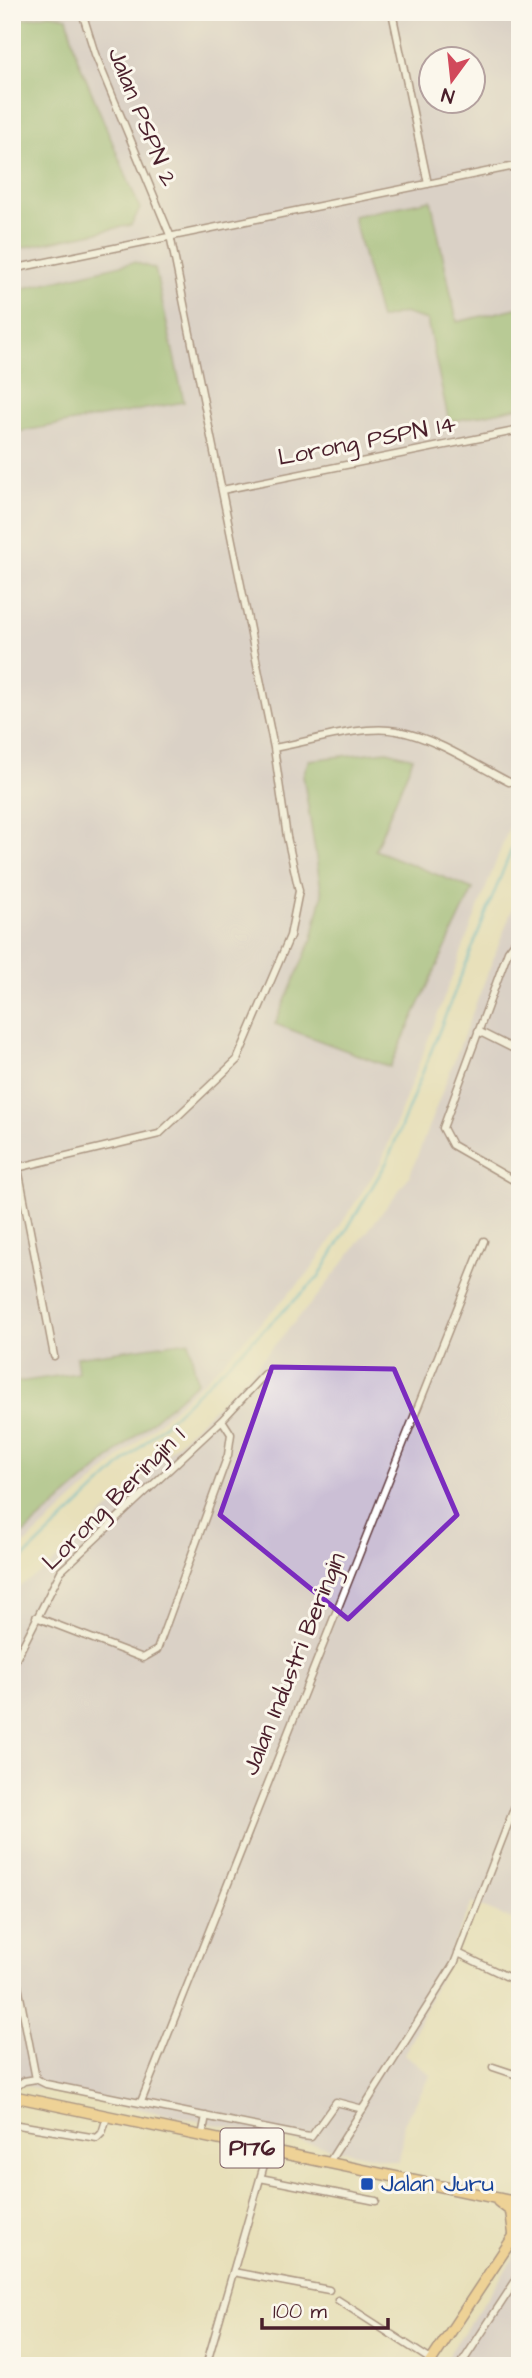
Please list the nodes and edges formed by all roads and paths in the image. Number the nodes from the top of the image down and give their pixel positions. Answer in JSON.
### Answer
{"nodes":[{"id":1,"x":82,"y":12,"type":"edge"},
{"id":2,"x":392,"y":12,"type":"edge"},
{"id":3,"x":520,"y":165,"type":"edge"},
{"id":4,"x":428,"y":184,"type":"junction"},
{"id":5,"x":170,"y":235,"type":"junction"},
{"id":6,"x":12,"y":269,"type":"edge"},
{"id":7,"x":520,"y":430,"type":"edge"},
{"id":8,"x":222,"y":490,"type":"junction"},
{"id":9,"x":274,"y":748,"type":"junction"},
{"id":10,"x":509,"y":782,"type":"dead end"},
{"id":11,"x":520,"y":935,"type":"edge"},
{"id":12,"x":478,"y":1031,"type":"junction"},
{"id":13,"x":520,"y":1052,"type":"edge"},
{"id":14,"x":15,"y":1169,"type":"edge"},
{"id":15,"x":520,"y":1184,"type":"edge"},
{"id":16,"x":484,"y":1241,"type":"dead end"},
{"id":17,"x":54,"y":1356,"type":"dead end"},
{"id":18,"x":265,"y":1374,"type":"dead end"},
{"id":19,"x":222,"y":1420,"type":"junction"},
{"id":20,"x":36,"y":1617,"type":"junction"},
{"id":21,"x":12,"y":1667,"type":"edge"},
{"id":22,"x":520,"y":1793,"type":"edge"},
{"id":23,"x":458,"y":1953,"type":"junction"},
{"id":24,"x":12,"y":1955,"type":"edge"},
{"id":25,"x":520,"y":1983,"type":"edge"},
{"id":26,"x":493,"y":2067,"type":"dead end"},
{"id":27,"x":520,"y":2076,"type":"edge"},
{"id":28,"x":36,"y":2079,"type":"junction"},
{"id":29,"x":12,"y":2090,"type":"edge"},
{"id":30,"x":12,"y":2096,"type":"edge"},
{"id":31,"x":141,"y":2102,"type":"junction"},
{"id":32,"x":363,"y":2109,"type":"junction"},
{"id":33,"x":206,"y":2116,"type":"junction"},
{"id":34,"x":107,"y":2117,"type":"junction"},
{"id":35,"x":12,"y":2124,"type":"edge"},
{"id":36,"x":202,"y":2138,"type":"junction"},
{"id":37,"x":268,"y":2151,"type":"junction"},
{"id":38,"x":328,"y":2164,"type":"junction"},
{"id":39,"x":260,"y":2178,"type":"junction"},
{"id":40,"x":493,"y":2197,"type":"junction"},
{"id":41,"x":376,"y":2201,"type":"dead end"},
{"id":42,"x":520,"y":2203,"type":"edge"},
{"id":43,"x":518,"y":2231,"type":"edge"},
{"id":44,"x":233,"y":2272,"type":"junction"},
{"id":45,"x":520,"y":2274,"type":"edge"},
{"id":46,"x":329,"y":2290,"type":"dead end"},
{"id":47,"x":338,"y":2300,"type":"dead end"},
{"id":48,"x":430,"y":2363,"type":"edge"},
{"id":49,"x":206,"y":2365,"type":"edge"},
{"id":50,"x":218,"y":2366,"type":"edge"},
{"id":51,"x":460,"y":2366,"type":"edge"}],
"edges":[{"from":1,"to":5,"type":"street","name":"Jalan PSPN 2"},
{"from":2,"to":4,"type":"street"},
{"from":3,"to":4,"type":"street"},
{"from":4,"to":5,"type":"street"},
{"from":5,"to":6,"type":"street"},
{"from":5,"to":8,"type":"street","name":"Jalan PSPN 2"},
{"from":7,"to":8,"type":"street","name":"Lorong PSPN 14"},
{"from":8,"to":9,"type":"street","name":"Jalan PSPN 2"},
{"from":9,"to":10,"type":"street"},
{"from":9,"to":14,"type":"street","name":"Jalan PSPN 2"},
{"from":11,"to":12,"type":"street"},
{"from":12,"to":13,"type":"street"},
{"from":12,"to":15,"type":"street"},
{"from":14,"to":17,"type":"street"},
{"from":16,"to":31,"type":"street","name":"Jalan Industri Beringin"},
{"from":18,"to":19,"type":"street","name":"Lorong Beringin 1"},
{"from":19,"to":20,"type":"street","name":"Lorong Beringin 1"},
{"from":19,"to":20,"type":"street"},
{"from":20,"to":21,"type":"street","name":"Lorong Beringin 1"},
{"from":22,"to":23,"type":"street"},
{"from":23,"to":25,"type":"street"},
{"from":23,"to":32,"type":"street"},
{"from":24,"to":28,"type":"street"},
{"from":26,"to":27,"type":"street"},
{"from":28,"to":29,"type":"street"},
{"from":28,"to":31,"type":"street"},
{"from":30,"to":34,"type":"main road","number":"P176"},
{"from":31,"to":33,"type":"street"},
{"from":32,"to":33,"type":"street"},
{"from":32,"to":38,"type":"street"},
{"from":33,"to":36,"type":"street"},
{"from":34,"to":35,"type":"street"},
{"from":34,"to":36,"type":"main road","number":"P176"},
{"from":36,"to":37,"type":"main road","number":"P176"},
{"from":37,"to":38,"type":"main road","number":"P176"},
{"from":37,"to":39,"type":"street"},
{"from":38,"to":40,"type":"main road","number":"P176"},
{"from":39,"to":41,"type":"street"},
{"from":39,"to":44,"type":"street"},
{"from":40,"to":42,"type":"main road","number":"P176"},
{"from":40,"to":43,"type":"main road"},
{"from":43,"to":48,"type":"main road"},
{"from":44,"to":46,"type":"street"},
{"from":44,"to":49,"type":"street"},
{"from":45,"to":51,"type":"street"},
{"from":47,"to":48,"type":"street"},
{"from":49,"to":50,"type":"street"}]}
